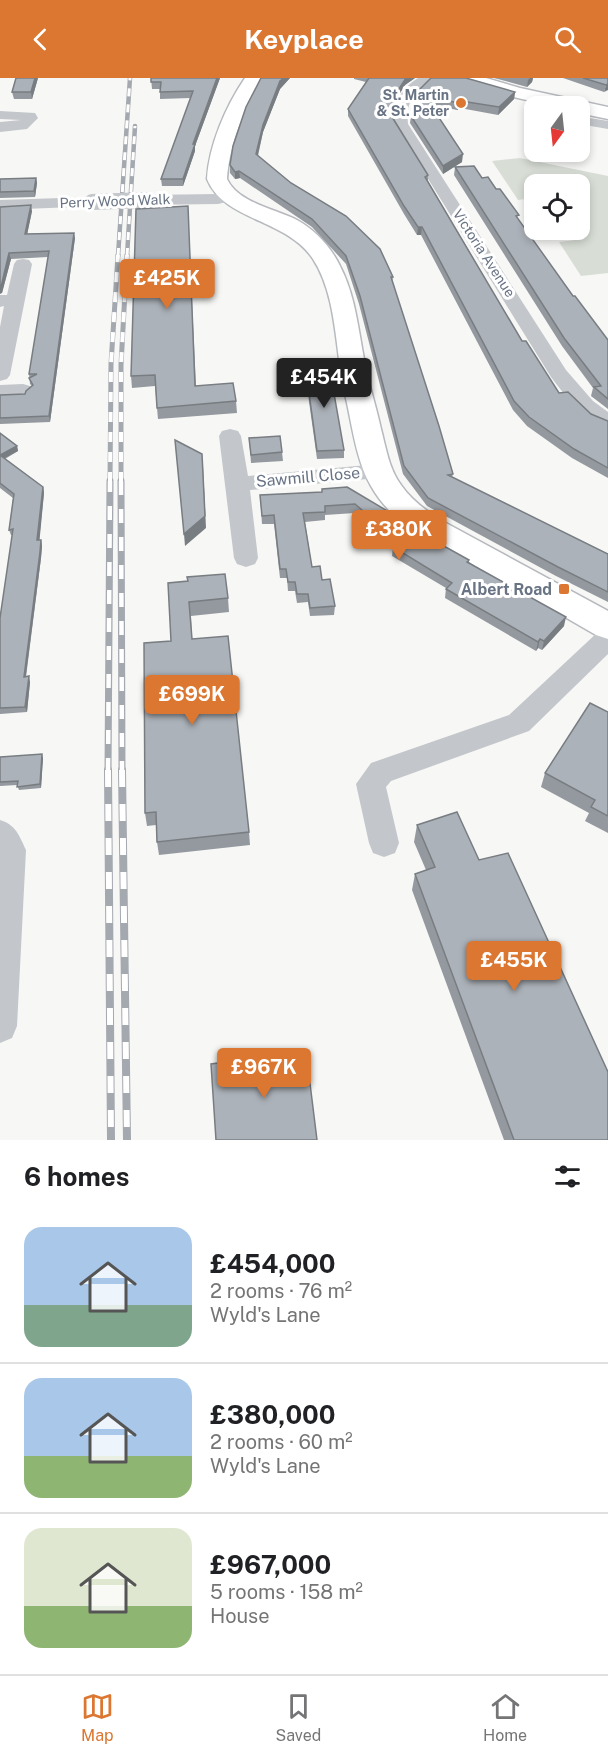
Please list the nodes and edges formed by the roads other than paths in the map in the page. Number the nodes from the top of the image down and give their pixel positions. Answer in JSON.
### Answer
{"nodes":[{"id":1,"x":254,"y":78,"type":"edge"},
{"id":2,"x":428,"y":78,"type":"edge"},
{"id":3,"x":468,"y":78,"type":"edge"},
{"id":4,"x":525,"y":96,"type":"edge"},
{"id":5,"x":590,"y":112,"type":"edge"},
{"id":6,"x":608,"y":113,"type":"edge"},
{"id":7,"x":0,"y":115,"type":"edge"},
{"id":8,"x":590,"y":117,"type":"edge"},
{"id":9,"x":608,"y":125,"type":"edge"},
{"id":10,"x":0,"y":127,"type":"edge"},
{"id":11,"x":229,"y":196,"type":"junction"},
{"id":12,"x":0,"y":205,"type":"edge"},
{"id":13,"x":23,"y":264,"type":"dead end"},
{"id":14,"x":8,"y":301,"type":"edge"},
{"id":15,"x":0,"y":375,"type":"edge"},
{"id":16,"x":23,"y":390,"type":"dead end"},
{"id":17,"x":0,"y":391,"type":"edge"},
{"id":18,"x":608,"y":422,"type":"edge"},
{"id":19,"x":230,"y":436,"type":"dead end"},
{"id":20,"x":378,"y":471,"type":"junction"},
{"id":21,"x":238,"y":484,"type":"junction"},
{"id":22,"x":246,"y":558,"type":"dead end"},
{"id":23,"x":608,"y":626,"type":"edge"},
{"id":24,"x":608,"y":638,"type":"edge"},
{"id":25,"x":0,"y":834,"type":"edge"},
{"id":26,"x":384,"y":843,"type":"dead end"},
{"id":27,"x":0,"y":1026,"type":"edge"}],
"edges":[{"from":1,"to":11,"type":"main road"},
{"from":2,"to":18,"type":"street","name":"Victoria Avenue"},
{"from":3,"to":4,"type":"main road"},
{"from":5,"to":6,"type":"main road"},
{"from":7,"to":10,"type":"street"},
{"from":8,"to":9,"type":"street"},
{"from":11,"to":12,"type":"street","name":"Perry Wood Walk","bridge":true},
{"from":11,"to":20,"type":"main road"},
{"from":13,"to":14,"type":"street"},
{"from":14,"to":15,"type":"street"},
{"from":16,"to":17,"type":"street"},
{"from":19,"to":21,"type":"street","name":"Sawmill Close"},
{"from":20,"to":21,"type":"street","name":"Sawmill Close"},
{"from":20,"to":23,"type":"main road"},
{"from":21,"to":22,"type":"street","name":"Sawmill Close"},
{"from":24,"to":26,"type":"street"},
{"from":25,"to":27,"type":"street"}]}
